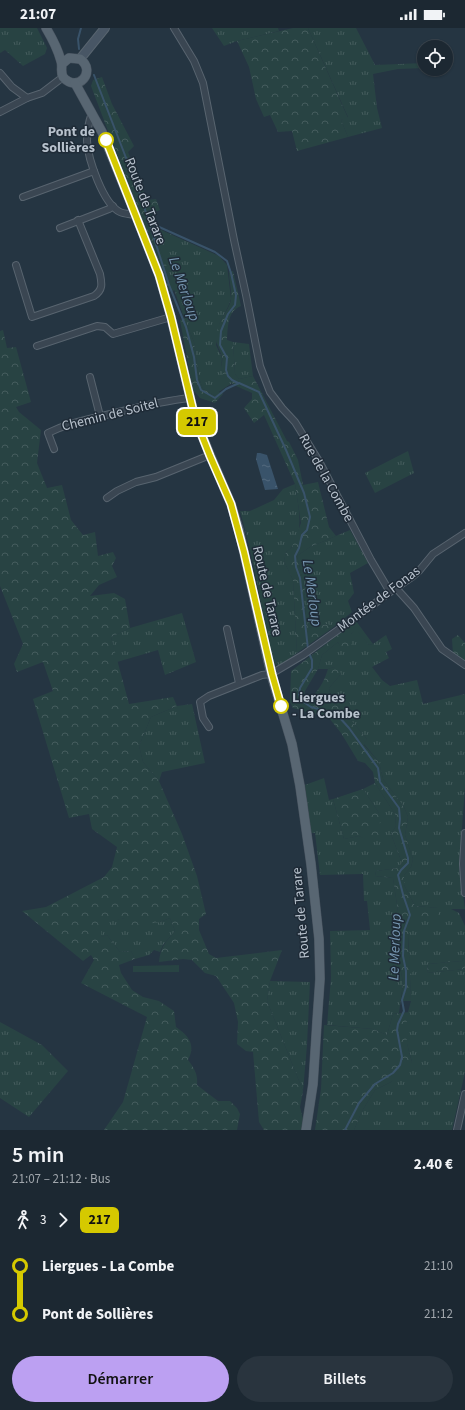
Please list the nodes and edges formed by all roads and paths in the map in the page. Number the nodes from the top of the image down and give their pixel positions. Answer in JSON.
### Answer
{"nodes":[{"id":1,"x":46,"y":28,"type":"edge"},
{"id":2,"x":105,"y":28,"type":"edge"},
{"id":3,"x":174,"y":28,"type":"edge"},
{"id":4,"x":51,"y":37,"type":"junction"},
{"id":5,"x":75,"y":58,"type":"junction"},
{"id":6,"x":62,"y":64,"type":"junction"},
{"id":7,"x":0,"y":73,"type":"edge"},
{"id":8,"x":63,"y":77,"type":"junction"},
{"id":9,"x":79,"y":82,"type":"junction"},
{"id":10,"x":27,"y":98,"type":"junction"},
{"id":11,"x":0,"y":112,"type":"edge"},
{"id":12,"x":92,"y":113,"type":"junction"},
{"id":13,"x":102,"y":132,"type":"junction"},
{"id":14,"x":94,"y":171,"type":"junction"},
{"id":15,"x":23,"y":197,"type":"dead end"},
{"id":16,"x":113,"y":206,"type":"junction"},
{"id":17,"x":136,"y":215,"type":"junction"},
{"id":18,"x":78,"y":220,"type":"junction"},
{"id":19,"x":60,"y":228,"type":"dead end"},
{"id":20,"x":16,"y":265,"type":"dead end"},
{"id":21,"x":171,"y":317,"type":"junction"},
{"id":22,"x":37,"y":346,"type":"dead end"},
{"id":23,"x":90,"y":377,"type":"dead end"},
{"id":24,"x":190,"y":398,"type":"junction"},
{"id":25,"x":100,"y":416,"type":"junction"},
{"id":26,"x":54,"y":449,"type":"dead end"},
{"id":27,"x":210,"y":456,"type":"junction"},
{"id":28,"x":107,"y":498,"type":"dead end"},
{"id":29,"x":465,"y":534,"type":"edge"},
{"id":30,"x":396,"y":588,"type":"junction"},
{"id":31,"x":390,"y":592,"type":"junction"},
{"id":32,"x":227,"y":629,"type":"dead end"},
{"id":33,"x":465,"y":665,"type":"edge"},
{"id":34,"x":272,"y":674,"type":"junction"},
{"id":35,"x":239,"y":683,"type":"junction"},
{"id":36,"x":209,"y":727,"type":"dead end"},
{"id":37,"x":465,"y":833,"type":"edge"},
{"id":38,"x":465,"y":893,"type":"edge"},
{"id":39,"x":465,"y":1094,"type":"edge"},
{"id":40,"x":306,"y":1130,"type":"edge"},
{"id":41,"x":456,"y":1130,"type":"edge"}],
"edges":[{"from":1,"to":4,"type":"main road"},
{"from":2,"to":5,"type":"street"},
{"from":3,"to":31,"type":"street","name":"Rue de la Combe"},
{"from":4,"to":5,"type":"main road"},
{"from":4,"to":6,"type":"main road"},
{"from":5,"to":6,"type":"main road"},
{"from":5,"to":9,"type":"main road"},
{"from":6,"to":8,"type":"main road"},
{"from":7,"to":10,"type":"street"},
{"from":8,"to":9,"type":"main road"},
{"from":8,"to":10,"type":"street"},
{"from":9,"to":12,"type":"main road","name":"Route de Tarare"},
{"from":9,"to":13,"type":"main road"},
{"from":10,"to":11,"type":"street"},
{"from":12,"to":13,"type":"main road","name":"Route de Tarare"},
{"from":12,"to":14,"type":"street"},
{"from":13,"to":17,"type":"main road","name":"Route de Tarare"},
{"from":14,"to":15,"type":"street"},
{"from":14,"to":16,"type":"street"},
{"from":16,"to":17,"type":"street"},
{"from":16,"to":18,"type":"street"},
{"from":17,"to":21,"type":"main road","name":"Route de Tarare"},
{"from":18,"to":19,"type":"street"},
{"from":18,"to":20,"type":"street"},
{"from":21,"to":22,"type":"street"},
{"from":21,"to":24,"type":"main road","name":"Route de Tarare"},
{"from":23,"to":25,"type":"street"},
{"from":24,"to":25,"type":"street","name":"Chemin de Soitel"},
{"from":24,"to":27,"type":"main road","name":"Route de Tarare"},
{"from":25,"to":26,"type":"street","name":"Chemin de Soitel"},
{"from":27,"to":28,"type":"street"},
{"from":27,"to":34,"type":"main road","name":"Route de Tarare"},
{"from":29,"to":30,"type":"street","name":"Montée de Fonas"},
{"from":30,"to":31,"type":"street","name":"Montée de Fonas"},
{"from":30,"to":33,"type":"street"},
{"from":31,"to":34,"type":"street","name":"Montée de Fonas"},
{"from":32,"to":35,"type":"street"},
{"from":34,"to":35,"type":"street"},
{"from":34,"to":40,"type":"main road","name":"Route de Tarare"},
{"from":35,"to":36,"type":"street"},
{"from":37,"to":38,"type":"street"},
{"from":39,"to":41,"type":"street"}]}
